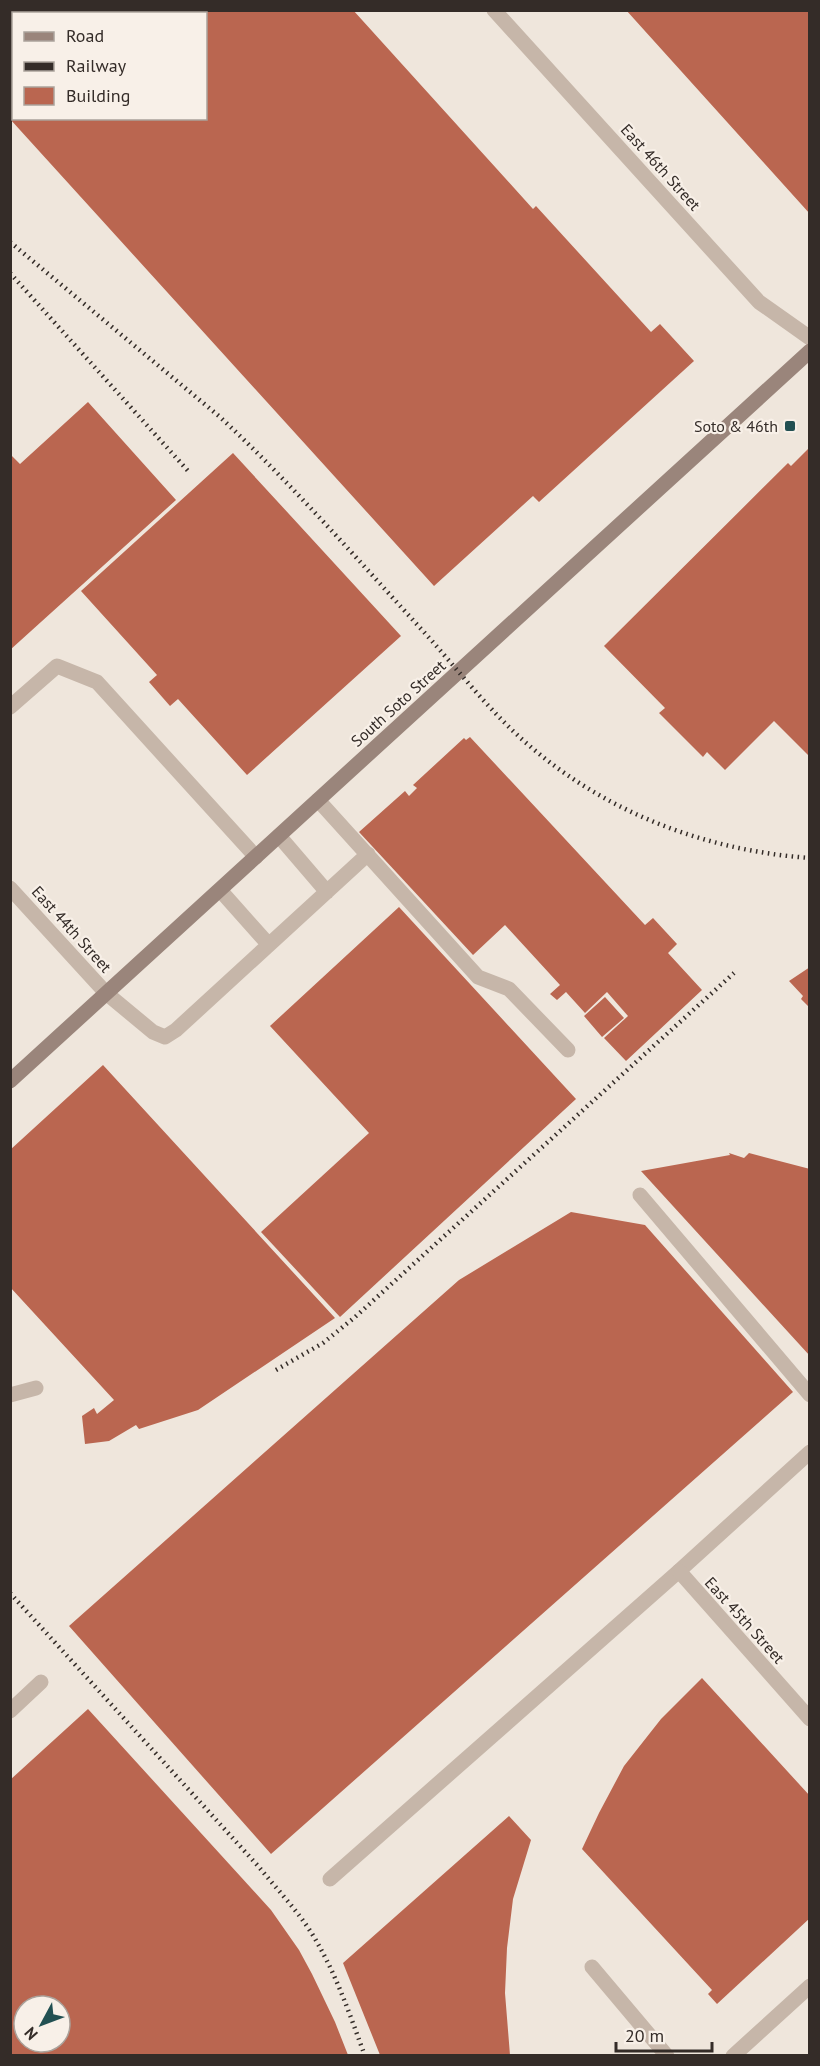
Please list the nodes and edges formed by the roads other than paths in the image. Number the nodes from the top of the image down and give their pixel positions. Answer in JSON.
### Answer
{"nodes":[{"id":1,"x":494,"y":10,"type":"edge"},
{"id":2,"x":810,"y":338,"type":"edge"},
{"id":3,"x":810,"y":351,"type":"edge"},
{"id":4,"x":10,"y":707,"type":"edge"},
{"id":5,"x":318,"y":800,"type":"junction"},
{"id":6,"x":279,"y":836,"type":"junction"},
{"id":7,"x":368,"y":854,"type":"junction"},
{"id":8,"x":256,"y":857,"type":"junction"},
{"id":9,"x":10,"y":888,"type":"edge"},
{"id":10,"x":220,"y":890,"type":"junction"},
{"id":11,"x":327,"y":892,"type":"junction"},
{"id":12,"x":269,"y":945,"type":"junction"},
{"id":13,"x":106,"y":993,"type":"junction"},
{"id":14,"x":568,"y":1050,"type":"dead end"},
{"id":15,"x":10,"y":1081,"type":"edge"},
{"id":16,"x":640,"y":1195,"type":"dead end"},
{"id":17,"x":36,"y":1388,"type":"dead end"},
{"id":18,"x":10,"y":1395,"type":"edge"},
{"id":19,"x":810,"y":1395,"type":"edge"},
{"id":20,"x":810,"y":1452,"type":"edge"},
{"id":21,"x":679,"y":1571,"type":"junction"},
{"id":22,"x":41,"y":1682,"type":"dead end"},
{"id":23,"x":10,"y":1711,"type":"edge"},
{"id":24,"x":810,"y":1719,"type":"edge"},
{"id":25,"x":330,"y":1879,"type":"dead end"},
{"id":26,"x":592,"y":1967,"type":"dead end"},
{"id":27,"x":810,"y":1986,"type":"edge"},
{"id":28,"x":667,"y":2055,"type":"edge"},
{"id":29,"x":733,"y":2055,"type":"edge"}],
"edges":[{"from":1,"to":2,"type":"street","name":"East 46th Street"},
{"from":3,"to":5,"type":"main road","name":"South Soto Street"},
{"from":4,"to":8,"type":"street"},
{"from":5,"to":6,"type":"main road","name":"South Soto Street"},
{"from":5,"to":7,"type":"street"},
{"from":6,"to":8,"type":"main road","name":"South Soto Street"},
{"from":6,"to":11,"type":"street"},
{"from":7,"to":11,"type":"street"},
{"from":7,"to":14,"type":"street"},
{"from":8,"to":10,"type":"main road","name":"South Soto Street"},
{"from":9,"to":13,"type":"street","name":"East 44th Street"},
{"from":10,"to":12,"type":"street"},
{"from":10,"to":13,"type":"main road","name":"South Soto Street"},
{"from":11,"to":12,"type":"street"},
{"from":12,"to":13,"type":"street","name":"East 44th Street"},
{"from":13,"to":15,"type":"main road","name":"South Soto Street"},
{"from":16,"to":19,"type":"street"},
{"from":17,"to":18,"type":"street"},
{"from":20,"to":21,"type":"street"},
{"from":21,"to":24,"type":"street","name":"East 45th Street"},
{"from":21,"to":25,"type":"street"},
{"from":22,"to":23,"type":"street"},
{"from":26,"to":28,"type":"street"},
{"from":27,"to":29,"type":"street"}]}
